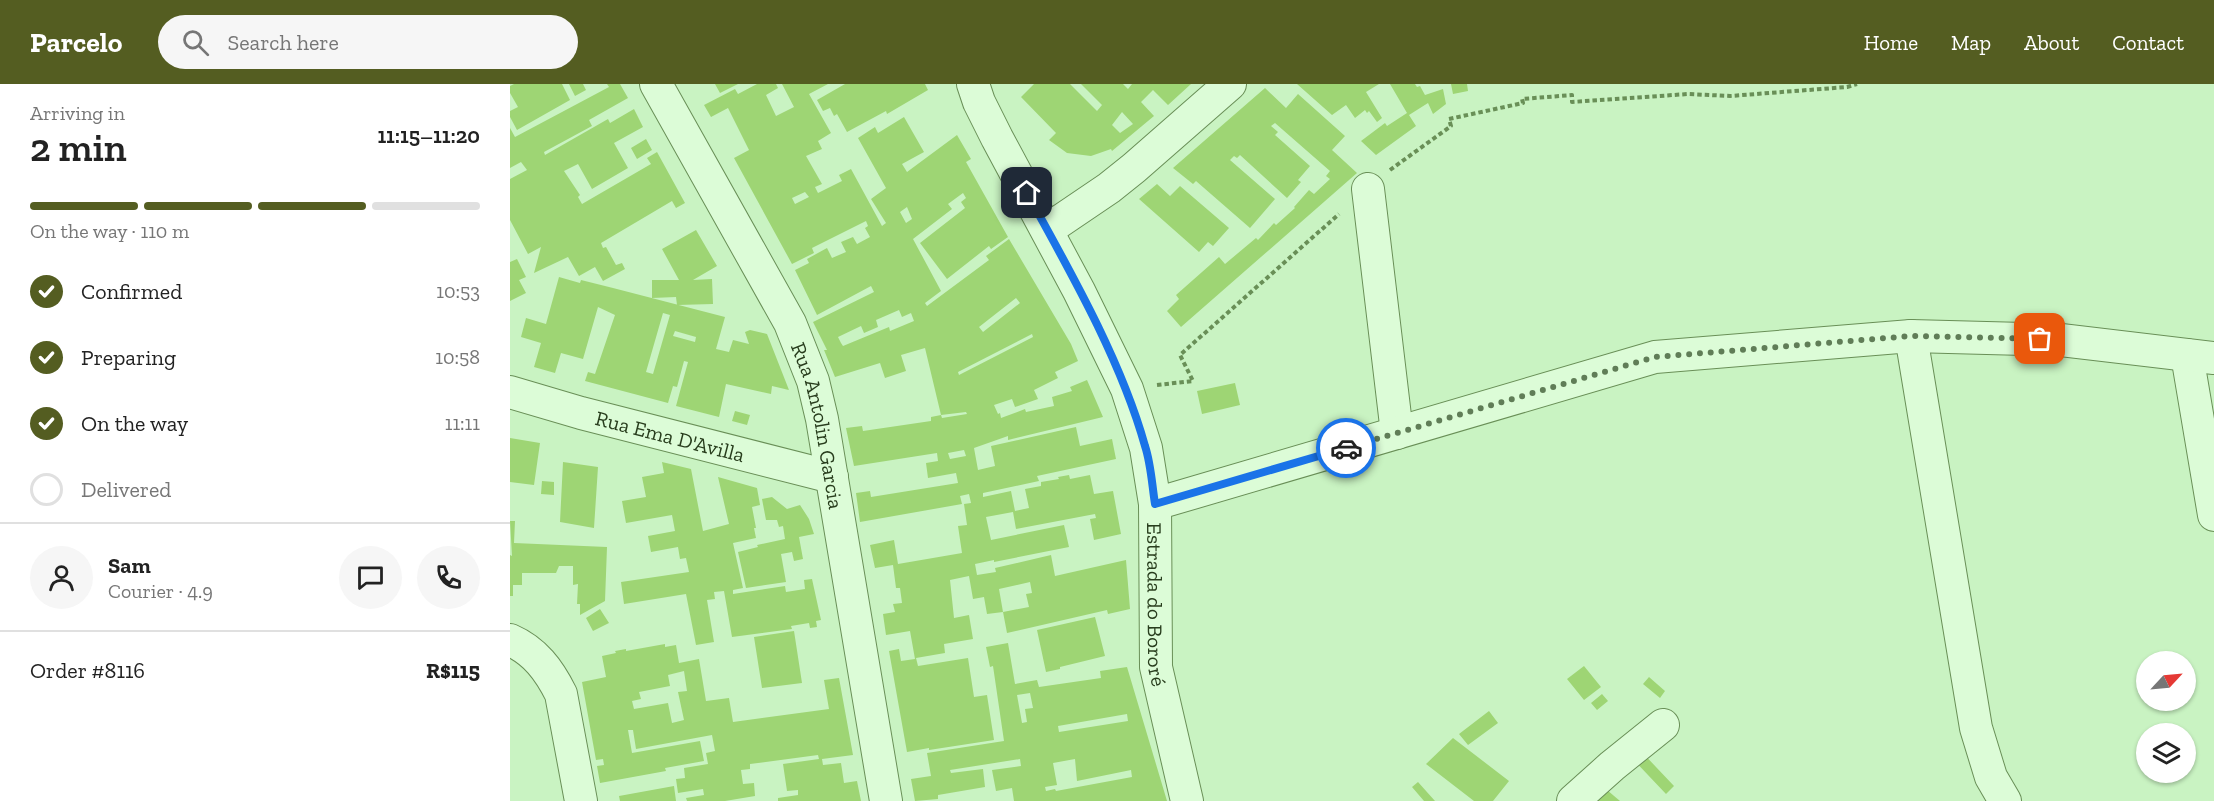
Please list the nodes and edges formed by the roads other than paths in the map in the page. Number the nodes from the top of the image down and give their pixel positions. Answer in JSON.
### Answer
{"nodes":[{"id":1,"x":656,"y":84,"type":"edge"},
{"id":2,"x":973,"y":84,"type":"edge"},
{"id":3,"x":1230,"y":84,"type":"edge"},
{"id":4,"x":1368,"y":189,"type":"road end"},
{"id":5,"x":1047,"y":230,"type":"junction"},
{"id":6,"x":1911,"y":336,"type":"junction"},
{"id":7,"x":2201,"y":356,"type":"edge"},
{"id":8,"x":510,"y":392,"type":"edge"},
{"id":9,"x":1397,"y":433,"type":"junction"},
{"id":10,"x":832,"y":477,"type":"junction"},
{"id":11,"x":1155,"y":504,"type":"junction"},
{"id":12,"x":2214,"y":515,"type":"edge"},
{"id":13,"x":510,"y":640,"type":"edge"},
{"id":14,"x":1663,"y":725,"type":"dead end"},
{"id":15,"x":581,"y":801,"type":"edge"},
{"id":16,"x":886,"y":801,"type":"edge"},
{"id":17,"x":1187,"y":801,"type":"edge"},
{"id":18,"x":1573,"y":801,"type":"edge"},
{"id":19,"x":2005,"y":801,"type":"edge"}],
"edges":[{"from":1,"to":10,"type":"street","name":"Rua Antolin Garcia"},
{"from":2,"to":5,"type":"street","name":"Estrada do Bororé"},
{"from":3,"to":5,"type":"street"},
{"from":4,"to":9,"type":"street"},
{"from":5,"to":11,"type":"street","name":"Estrada do Bororé"},
{"from":6,"to":7,"type":"street"},
{"from":6,"to":9,"type":"street"},
{"from":6,"to":19,"type":"street"},
{"from":7,"to":12,"type":"street"},
{"from":8,"to":10,"type":"street","name":"Rua Ema D'Avilla"},
{"from":9,"to":11,"type":"street"},
{"from":10,"to":16,"type":"street","name":"Rua Antolin Garcia"},
{"from":11,"to":17,"type":"street","name":"Estrada do Bororé"},
{"from":13,"to":15,"type":"street"},
{"from":14,"to":18,"type":"street"}]}
